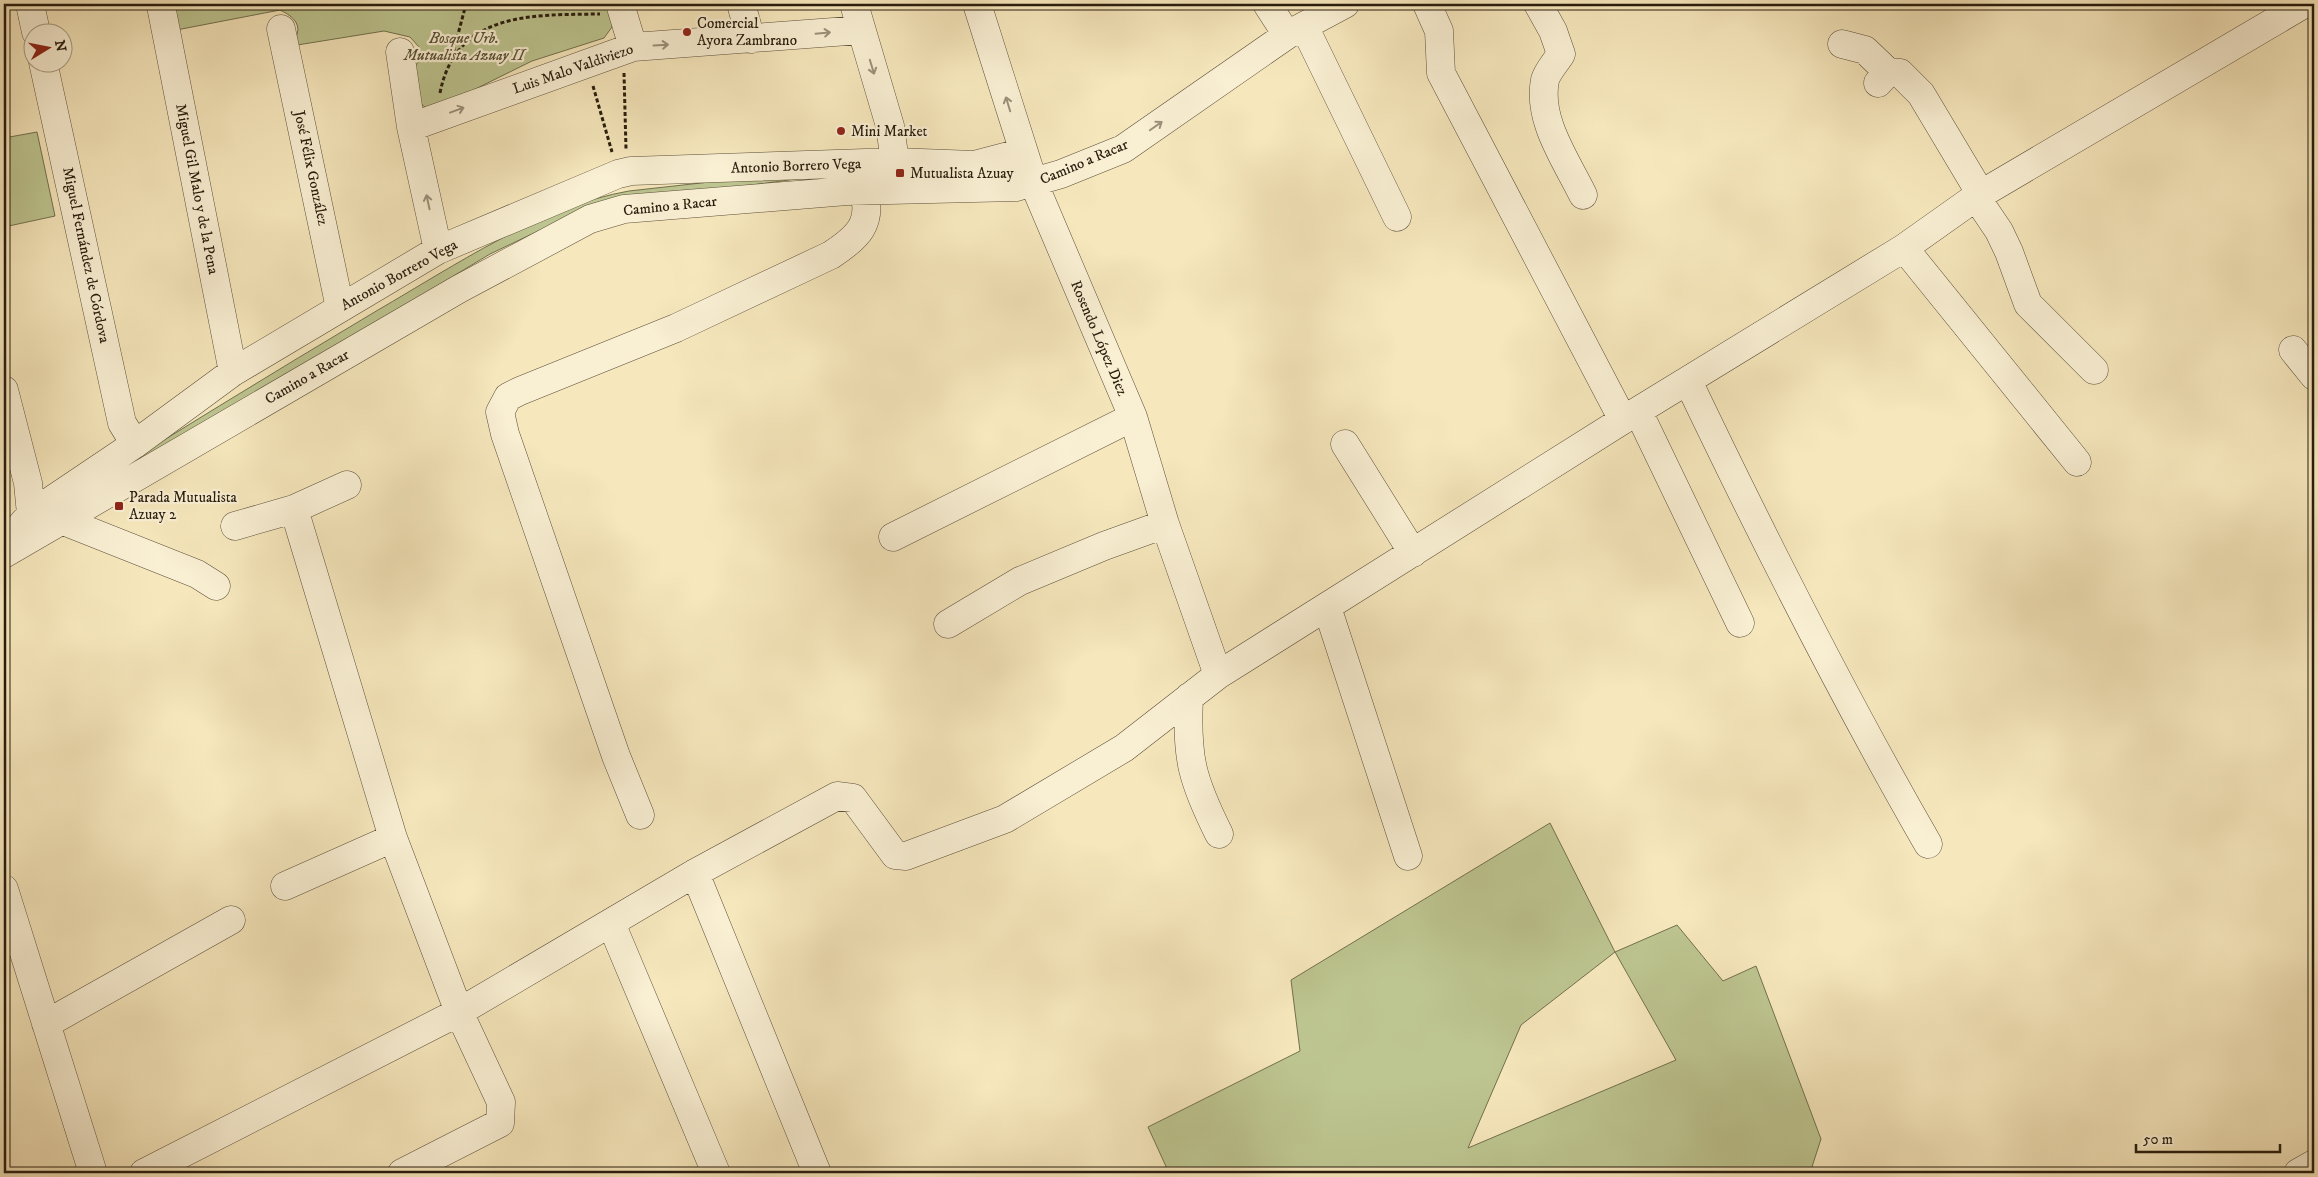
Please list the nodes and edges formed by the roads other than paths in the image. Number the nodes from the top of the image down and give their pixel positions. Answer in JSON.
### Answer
{"nodes":[{"id":1,"x":30,"y":4,"type":"edge"},
{"id":2,"x":741,"y":4,"type":"edge"},
{"id":3,"x":854,"y":4,"type":"edge"},
{"id":4,"x":977,"y":4,"type":"edge"},
{"id":5,"x":1267,"y":4,"type":"edge"},
{"id":6,"x":1345,"y":4,"type":"edge"},
{"id":7,"x":1428,"y":4,"type":"edge"},
{"id":8,"x":1538,"y":4,"type":"edge"},
{"id":9,"x":2304,"y":4,"type":"edge"},
{"id":10,"x":161,"y":6,"type":"dead end"},
{"id":11,"x":621,"y":9,"type":"edge"},
{"id":12,"x":34,"y":22,"type":"edge"},
{"id":13,"x":281,"y":29,"type":"dead end"},
{"id":14,"x":861,"y":30,"type":"junction"},
{"id":15,"x":1296,"y":31,"type":"junction"},
{"id":16,"x":751,"y":39,"type":"junction"},
{"id":17,"x":1842,"y":44,"type":"dead end"},
{"id":18,"x":628,"y":48,"type":"junction"},
{"id":19,"x":400,"y":52,"type":"dead end"},
{"id":20,"x":45,"y":72,"type":"edge"},
{"id":21,"x":423,"y":122,"type":"junction"},
{"id":22,"x":1021,"y":145,"type":"junction"},
{"id":23,"x":890,"y":162,"type":"junction"},
{"id":24,"x":1025,"y":185,"type":"junction"},
{"id":25,"x":864,"y":191,"type":"junction"},
{"id":26,"x":1583,"y":195,"type":"dead end"},
{"id":27,"x":1976,"y":197,"type":"junction"},
{"id":28,"x":1397,"y":218,"type":"dead end"},
{"id":29,"x":1904,"y":248,"type":"junction"},
{"id":30,"x":438,"y":250,"type":"junction"},
{"id":31,"x":340,"y":308,"type":"junction"},
{"id":32,"x":2293,"y":350,"type":"dead end"},
{"id":33,"x":2094,"y":370,"type":"dead end"},
{"id":34,"x":234,"y":372,"type":"junction"},
{"id":35,"x":2314,"y":376,"type":"edge"},
{"id":36,"x":1688,"y":381,"type":"junction"},
{"id":37,"x":4,"y":390,"type":"edge"},
{"id":38,"x":1631,"y":416,"type":"junction"},
{"id":39,"x":1133,"y":417,"type":"junction"},
{"id":40,"x":136,"y":444,"type":"junction"},
{"id":41,"x":1345,"y":444,"type":"dead end"},
{"id":42,"x":2076,"y":462,"type":"dead end"},
{"id":43,"x":347,"y":485,"type":"dead end"},
{"id":44,"x":294,"y":509,"type":"junction"},
{"id":45,"x":31,"y":514,"type":"junction"},
{"id":46,"x":61,"y":520,"type":"junction"},
{"id":47,"x":1164,"y":524,"type":"junction"},
{"id":48,"x":235,"y":526,"type":"dead end"},
{"id":49,"x":893,"y":537,"type":"dead end"},
{"id":50,"x":4,"y":545,"type":"edge"},
{"id":51,"x":1413,"y":553,"type":"junction"},
{"id":52,"x":4,"y":554,"type":"edge"},
{"id":53,"x":216,"y":586,"type":"dead end"},
{"id":54,"x":1327,"y":607,"type":"junction"},
{"id":55,"x":1740,"y":623,"type":"dead end"},
{"id":56,"x":948,"y":624,"type":"dead end"},
{"id":57,"x":1218,"y":675,"type":"junction"},
{"id":58,"x":1189,"y":697,"type":"junction"},
{"id":59,"x":640,"y":815,"type":"dead end"},
{"id":60,"x":1219,"y":834,"type":"dead end"},
{"id":61,"x":393,"y":838,"type":"junction"},
{"id":62,"x":1928,"y":844,"type":"dead end"},
{"id":63,"x":1408,"y":856,"type":"dead end"},
{"id":64,"x":695,"y":873,"type":"junction"},
{"id":65,"x":285,"y":886,"type":"dead end"},
{"id":66,"x":4,"y":889,"type":"edge"},
{"id":67,"x":231,"y":920,"type":"dead end"},
{"id":68,"x":611,"y":923,"type":"junction"},
{"id":69,"x":459,"y":1012,"type":"junction"},
{"id":70,"x":46,"y":1024,"type":"junction"},
{"id":71,"x":2314,"y":1164,"type":"edge"},
{"id":72,"x":93,"y":1173,"type":"edge"},
{"id":73,"x":144,"y":1173,"type":"edge"},
{"id":74,"x":402,"y":1173,"type":"edge"},
{"id":75,"x":716,"y":1173,"type":"edge"},
{"id":76,"x":817,"y":1173,"type":"edge"},
{"id":77,"x":2298,"y":1173,"type":"edge"}],
"edges":[{"from":1,"to":12,"type":"street"},
{"from":2,"to":16,"type":"street"},
{"from":3,"to":14,"type":"street"},
{"from":22,"to":4,"type":"street","name":"Rosendo López Diez","one_way":true},
{"from":5,"to":15,"type":"street"},
{"from":6,"to":15,"type":"street","name":"Camino a Racar"},
{"from":7,"to":38,"type":"street"},
{"from":8,"to":26,"type":"street"},
{"from":9,"to":27,"type":"street"},
{"from":10,"to":34,"type":"street","name":"Miguel Gil Malo y de la Pena"},
{"from":11,"to":18,"type":"street"},
{"from":13,"to":31,"type":"street","name":"José Félix González"},
{"from":16,"to":14,"type":"street","name":"Luis Malo Valdiviezo","one_way":true},
{"from":14,"to":23,"type":"street","one_way":true},
{"from":24,"to":15,"type":"street","name":"Camino a Racar","one_way":true},
{"from":15,"to":28,"type":"street"},
{"from":18,"to":16,"type":"street","name":"Luis Malo Valdiviezo","one_way":true},
{"from":17,"to":27,"type":"street"},
{"from":21,"to":18,"type":"street","name":"Luis Malo Valdiviezo","one_way":true},
{"from":19,"to":21,"type":"street"},
{"from":20,"to":40,"type":"street","name":"Miguel Fernández de Córdova"},
{"from":30,"to":21,"type":"street","one_way":true},
{"from":22,"to":23,"type":"street","name":"Antonio Borrero Vega"},
{"from":22,"to":24,"type":"street","name":"Rosendo López Diez"},
{"from":23,"to":30,"type":"street","name":"Antonio Borrero Vega"},
{"from":24,"to":25,"type":"street","name":"Camino a Racar"},
{"from":24,"to":39,"type":"street","name":"Rosendo López Diez"},
{"from":25,"to":46,"type":"street","name":"Camino a Racar"},
{"from":25,"to":59,"type":"street"},
{"from":27,"to":29,"type":"street"},
{"from":27,"to":33,"type":"street"},
{"from":29,"to":36,"type":"street"},
{"from":29,"to":42,"type":"street"},
{"from":30,"to":31,"type":"street","name":"Antonio Borrero Vega"},
{"from":31,"to":34,"type":"street","name":"Antonio Borrero Vega"},
{"from":32,"to":35,"type":"street"},
{"from":34,"to":40,"type":"street","name":"Antonio Borrero Vega"},
{"from":36,"to":38,"type":"street"},
{"from":36,"to":62,"type":"street"},
{"from":37,"to":45,"type":"street"},
{"from":38,"to":51,"type":"street"},
{"from":38,"to":55,"type":"street"},
{"from":39,"to":47,"type":"street","name":"Rosendo López Diez"},
{"from":39,"to":49,"type":"street"},
{"from":40,"to":45,"type":"street","name":"Antonio Borrero Vega"},
{"from":41,"to":51,"type":"street"},
{"from":43,"to":44,"type":"street"},
{"from":44,"to":48,"type":"street"},
{"from":44,"to":61,"type":"street"},
{"from":45,"to":50,"type":"street","name":"Antonio Borrero Vega"},
{"from":46,"to":52,"type":"street","name":"Camino a Racar"},
{"from":46,"to":53,"type":"street"},
{"from":47,"to":56,"type":"street"},
{"from":47,"to":57,"type":"street","name":"Rosendo López Diez"},
{"from":51,"to":54,"type":"street"},
{"from":54,"to":57,"type":"street"},
{"from":54,"to":63,"type":"street"},
{"from":57,"to":58,"type":"street"},
{"from":58,"to":60,"type":"street"},
{"from":58,"to":64,"type":"street"},
{"from":61,"to":65,"type":"street"},
{"from":61,"to":69,"type":"street"},
{"from":64,"to":68,"type":"street"},
{"from":64,"to":76,"type":"street"},
{"from":66,"to":70,"type":"street"},
{"from":67,"to":70,"type":"street"},
{"from":68,"to":69,"type":"street"},
{"from":68,"to":75,"type":"street"},
{"from":69,"to":73,"type":"street"},
{"from":69,"to":74,"type":"street"},
{"from":70,"to":72,"type":"street"},
{"from":71,"to":77,"type":"street"}]}
